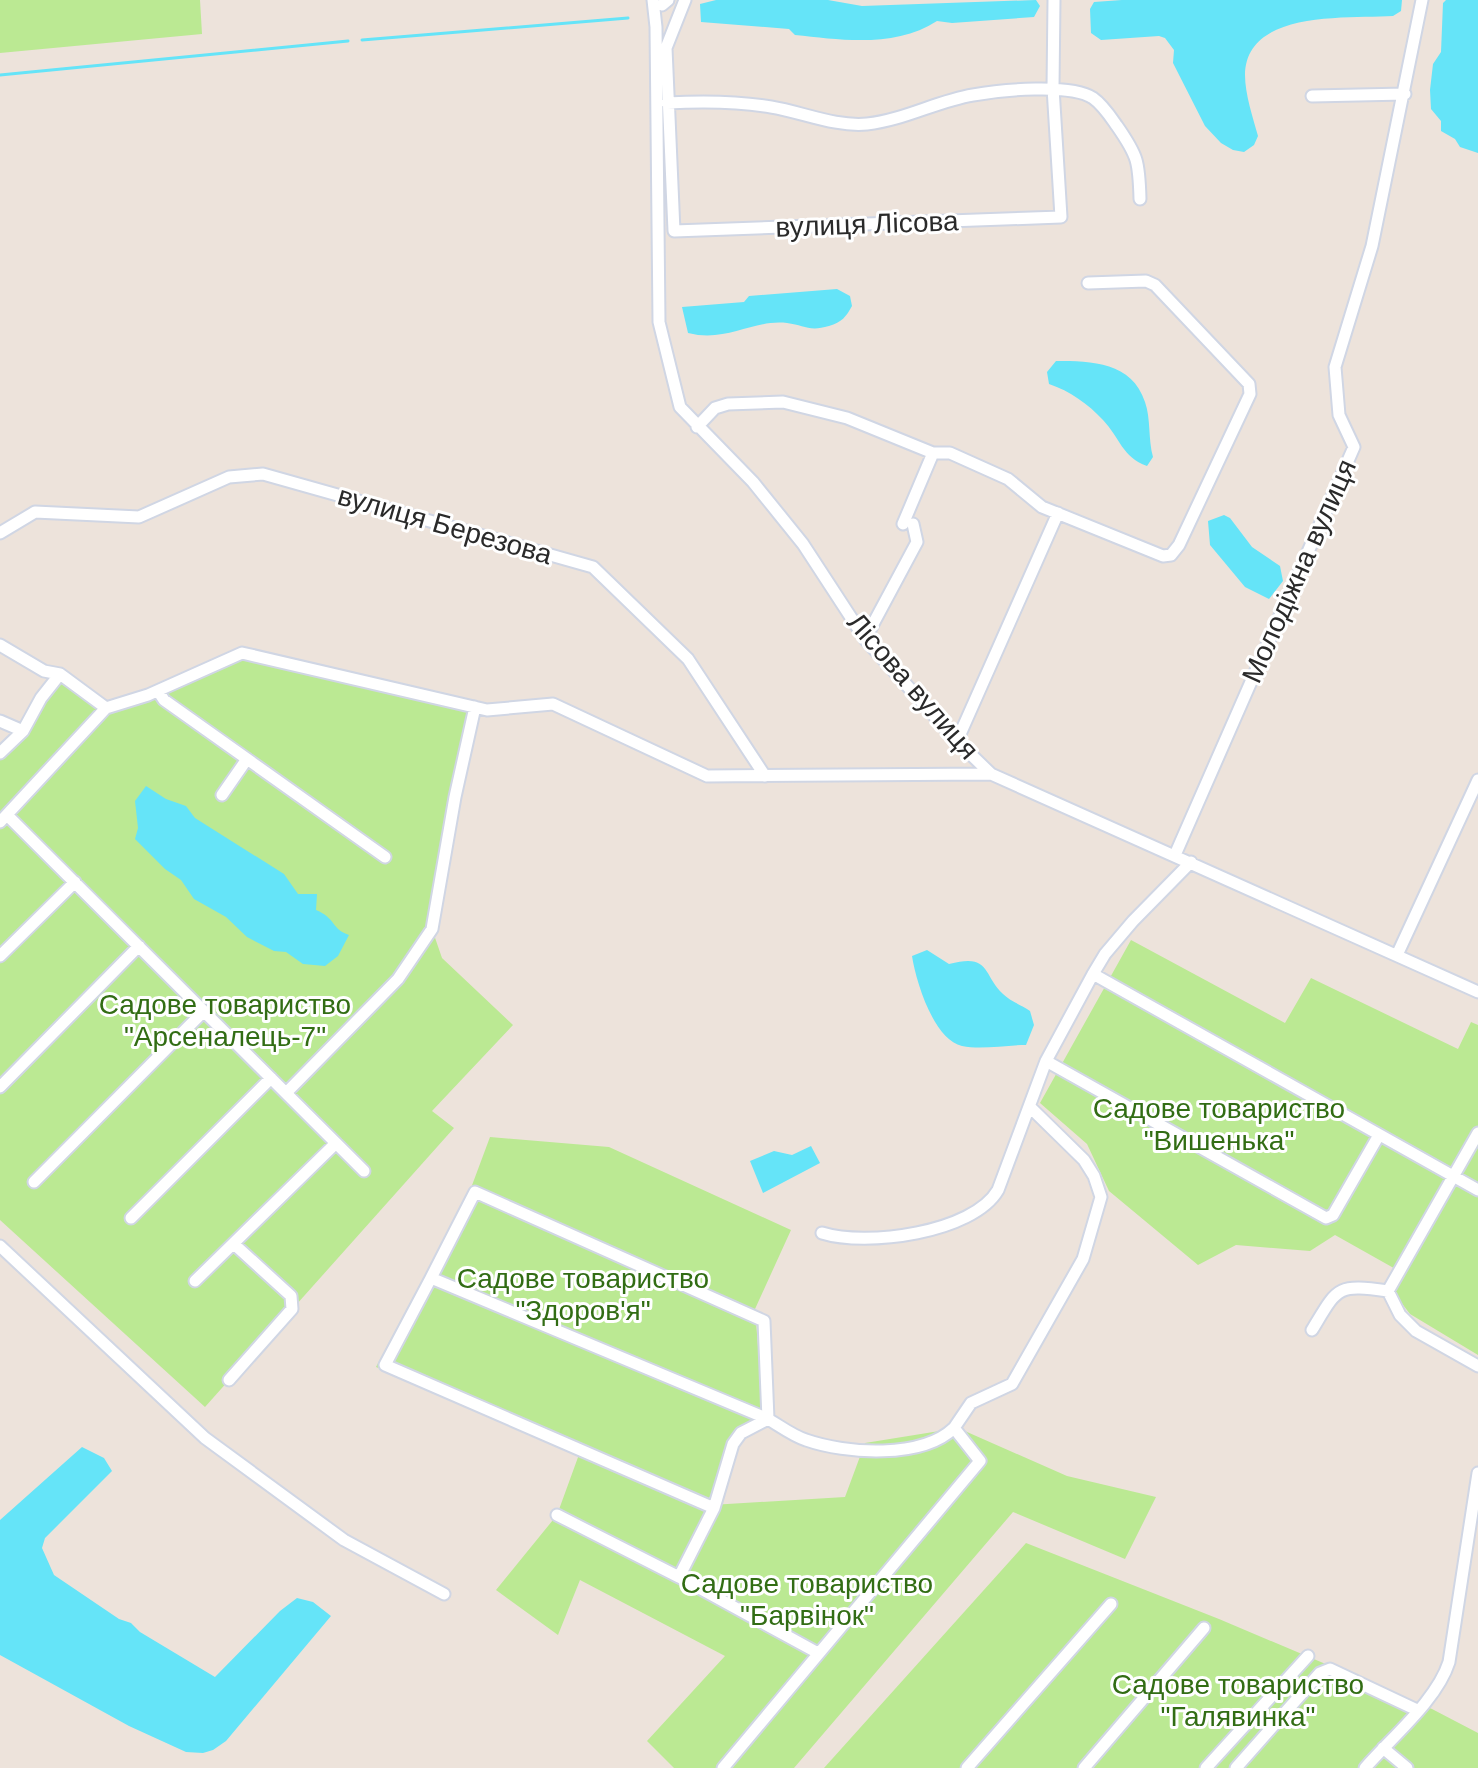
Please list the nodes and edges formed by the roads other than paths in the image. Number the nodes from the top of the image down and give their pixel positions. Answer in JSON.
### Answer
{"nodes":[{"id":1,"x":695,"y":0,"type":"edge"},
{"id":2,"x":1054,"y":0,"type":"edge"},
{"id":3,"x":1422,"y":0,"type":"edge"},
{"id":4,"x":661,"y":1,"type":"edge"},
{"id":5,"x":683,"y":5,"type":"edge"},
{"id":6,"x":1053,"y":88,"type":"junction"},
{"id":7,"x":1405,"y":94,"type":"junction"},
{"id":8,"x":1312,"y":96,"type":"dead end"},
{"id":9,"x":667,"y":103,"type":"junction"},
{"id":10,"x":1140,"y":199,"type":"dead end"},
{"id":11,"x":1088,"y":283,"type":"dead end"},
{"id":12,"x":697,"y":427,"type":"junction"},
{"id":13,"x":933,"y":453,"type":"junction"},
{"id":14,"x":1058,"y":513,"type":"junction"},
{"id":15,"x":0,"y":533,"type":"edge"},
{"id":16,"x":865,"y":639,"type":"junction"},
{"id":17,"x":0,"y":645,"type":"edge"},
{"id":18,"x":60,"y":674,"type":"junction"},
{"id":19,"x":158,"y":691,"type":"junction"},
{"id":20,"x":475,"y":707,"type":"junction"},
{"id":21,"x":106,"y":708,"type":"junction"},
{"id":22,"x":0,"y":721,"type":"edge"},
{"id":23,"x":23,"y":731,"type":"junction"},
{"id":24,"x":957,"y":741,"type":"junction"},
{"id":25,"x":0,"y":753,"type":"edge"},
{"id":26,"x":247,"y":759,"type":"junction"},
{"id":27,"x":991,"y":774,"type":"junction"},
{"id":28,"x":765,"y":776,"type":"junction"},
{"id":29,"x":1478,"y":780,"type":"edge"},
{"id":30,"x":222,"y":795,"type":"dead end"},
{"id":31,"x":4,"y":818,"type":"edge"},
{"id":32,"x":1175,"y":855,"type":"junction"},
{"id":33,"x":385,"y":857,"type":"dead end"},
{"id":34,"x":1191,"y":862,"type":"junction"},
{"id":35,"x":75,"y":882,"type":"junction"},
{"id":36,"x":139,"y":946,"type":"junction"},
{"id":37,"x":1397,"y":955,"type":"junction"},
{"id":38,"x":0,"y":956,"type":"edge"},
{"id":39,"x":1093,"y":974,"type":"junction"},
{"id":40,"x":1478,"y":992,"type":"edge"},
{"id":41,"x":204,"y":1011,"type":"junction"},
{"id":42,"x":1046,"y":1061,"type":"junction"},
{"id":43,"x":271,"y":1078,"type":"junction"},
{"id":44,"x":0,"y":1087,"type":"edge"},
{"id":45,"x":286,"y":1093,"type":"junction"},
{"id":46,"x":1031,"y":1108,"type":"junction"},
{"id":47,"x":1478,"y":1133,"type":"edge"},
{"id":48,"x":1379,"y":1135,"type":"junction"},
{"id":49,"x":336,"y":1143,"type":"junction"},
{"id":50,"x":364,"y":1171,"type":"dead end"},
{"id":51,"x":1454,"y":1178,"type":"junction"},
{"id":52,"x":34,"y":1182,"type":"dead end"},
{"id":53,"x":1478,"y":1190,"type":"edge"},
{"id":54,"x":131,"y":1218,"type":"dead end"},
{"id":55,"x":822,"y":1233,"type":"dead end"},
{"id":56,"x":235,"y":1245,"type":"junction"},
{"id":57,"x":0,"y":1246,"type":"edge"},
{"id":58,"x":431,"y":1278,"type":"junction"},
{"id":59,"x":195,"y":1281,"type":"dead end"},
{"id":60,"x":1388,"y":1291,"type":"junction"},
{"id":61,"x":1312,"y":1330,"type":"dead end"},
{"id":62,"x":1478,"y":1366,"type":"edge"},
{"id":63,"x":229,"y":1380,"type":"dead end"},
{"id":64,"x":768,"y":1419,"type":"junction"},
{"id":65,"x":954,"y":1428,"type":"junction"},
{"id":66,"x":1478,"y":1473,"type":"edge"},
{"id":67,"x":714,"y":1508,"type":"junction"},
{"id":68,"x":557,"y":1515,"type":"dead end"},
{"id":69,"x":679,"y":1577,"type":"junction"},
{"id":70,"x":444,"y":1594,"type":"dead end"},
{"id":71,"x":1111,"y":1604,"type":"dead end"},
{"id":72,"x":1204,"y":1628,"type":"dead end"},
{"id":73,"x":818,"y":1653,"type":"junction"},
{"id":74,"x":1308,"y":1656,"type":"dead end"},
{"id":75,"x":1417,"y":1710,"type":"junction"},
{"id":76,"x":1383,"y":1748,"type":"junction"},
{"id":77,"x":723,"y":1768,"type":"edge"},
{"id":78,"x":967,"y":1768,"type":"edge"},
{"id":79,"x":1084,"y":1768,"type":"edge"},
{"id":80,"x":1206,"y":1768,"type":"edge"},
{"id":81,"x":1236,"y":1768,"type":"edge"},
{"id":82,"x":1365,"y":1768,"type":"edge"},
{"id":83,"x":1407,"y":1768,"type":"edge"}],
"edges":[{"from":1,"to":5,"type":"street"},
{"from":2,"to":6,"type":"street"},
{"from":3,"to":7,"type":"street","name":"Молодіжна вулиця"},
{"from":4,"to":12,"type":"street","name":"Лісова вулиця"},
{"from":5,"to":9,"type":"street"},
{"from":6,"to":9,"type":"street"},
{"from":6,"to":9,"type":"street","name":"вулиця Лісова"},
{"from":6,"to":10,"type":"street"},
{"from":7,"to":8,"type":"street"},
{"from":7,"to":32,"type":"street","name":"Молодіжна вулиця"},
{"from":11,"to":14,"type":"street"},
{"from":12,"to":13,"type":"street"},
{"from":12,"to":16,"type":"street","name":"Лісова вулиця"},
{"from":13,"to":14,"type":"street"},
{"from":13,"to":16,"type":"street"},
{"from":14,"to":24,"type":"street"},
{"from":15,"to":28,"type":"street","name":"вулиця Березова"},
{"from":16,"to":24,"type":"street","name":"Лісова вулиця"},
{"from":17,"to":18,"type":"street"},
{"from":18,"to":21,"type":"street"},
{"from":18,"to":23,"type":"street"},
{"from":19,"to":20,"type":"street"},
{"from":19,"to":21,"type":"street"},
{"from":19,"to":26,"type":"street"},
{"from":20,"to":28,"type":"street"},
{"from":20,"to":45,"type":"street"},
{"from":21,"to":31,"type":"street"},
{"from":22,"to":23,"type":"street"},
{"from":23,"to":25,"type":"street"},
{"from":24,"to":27,"type":"street","name":"Лісова вулиця"},
{"from":26,"to":30,"type":"street"},
{"from":26,"to":33,"type":"street"},
{"from":27,"to":28,"type":"street"},
{"from":27,"to":32,"type":"street","name":"Лісова вулиця"},
{"from":29,"to":37,"type":"street"},
{"from":31,"to":35,"type":"street"},
{"from":32,"to":34,"type":"street","name":"Лісова вулиця"},
{"from":34,"to":37,"type":"street","name":"Лісова вулиця"},
{"from":34,"to":39,"type":"street"},
{"from":35,"to":36,"type":"street"},
{"from":35,"to":38,"type":"street"},
{"from":36,"to":41,"type":"street"},
{"from":36,"to":44,"type":"street"},
{"from":37,"to":40,"type":"street","name":"Лісова вулиця"},
{"from":39,"to":42,"type":"street"},
{"from":39,"to":48,"type":"street"},
{"from":41,"to":43,"type":"street"},
{"from":41,"to":52,"type":"street"},
{"from":42,"to":46,"type":"street"},
{"from":42,"to":48,"type":"street"},
{"from":43,"to":45,"type":"street"},
{"from":43,"to":54,"type":"street"},
{"from":45,"to":49,"type":"street"},
{"from":46,"to":55,"type":"street"},
{"from":46,"to":65,"type":"street"},
{"from":47,"to":51,"type":"street"},
{"from":48,"to":51,"type":"street"},
{"from":49,"to":50,"type":"street"},
{"from":49,"to":56,"type":"street"},
{"from":51,"to":53,"type":"street"},
{"from":51,"to":60,"type":"street"},
{"from":56,"to":59,"type":"street"},
{"from":56,"to":63,"type":"street"},
{"from":57,"to":70,"type":"street"},
{"from":58,"to":64,"type":"street"},
{"from":58,"to":64,"type":"street"},
{"from":58,"to":67,"type":"street"},
{"from":60,"to":61,"type":"street"},
{"from":60,"to":62,"type":"street"},
{"from":64,"to":65,"type":"street"},
{"from":64,"to":67,"type":"street"},
{"from":65,"to":73,"type":"street"},
{"from":66,"to":75,"type":"street"},
{"from":67,"to":69,"type":"street"},
{"from":68,"to":69,"type":"street"},
{"from":69,"to":73,"type":"street"},
{"from":71,"to":78,"type":"street"},
{"from":72,"to":79,"type":"street"},
{"from":73,"to":77,"type":"street"},
{"from":74,"to":80,"type":"street"},
{"from":75,"to":76,"type":"street"},
{"from":75,"to":81,"type":"street"},
{"from":76,"to":82,"type":"street"},
{"from":76,"to":83,"type":"street"}]}
